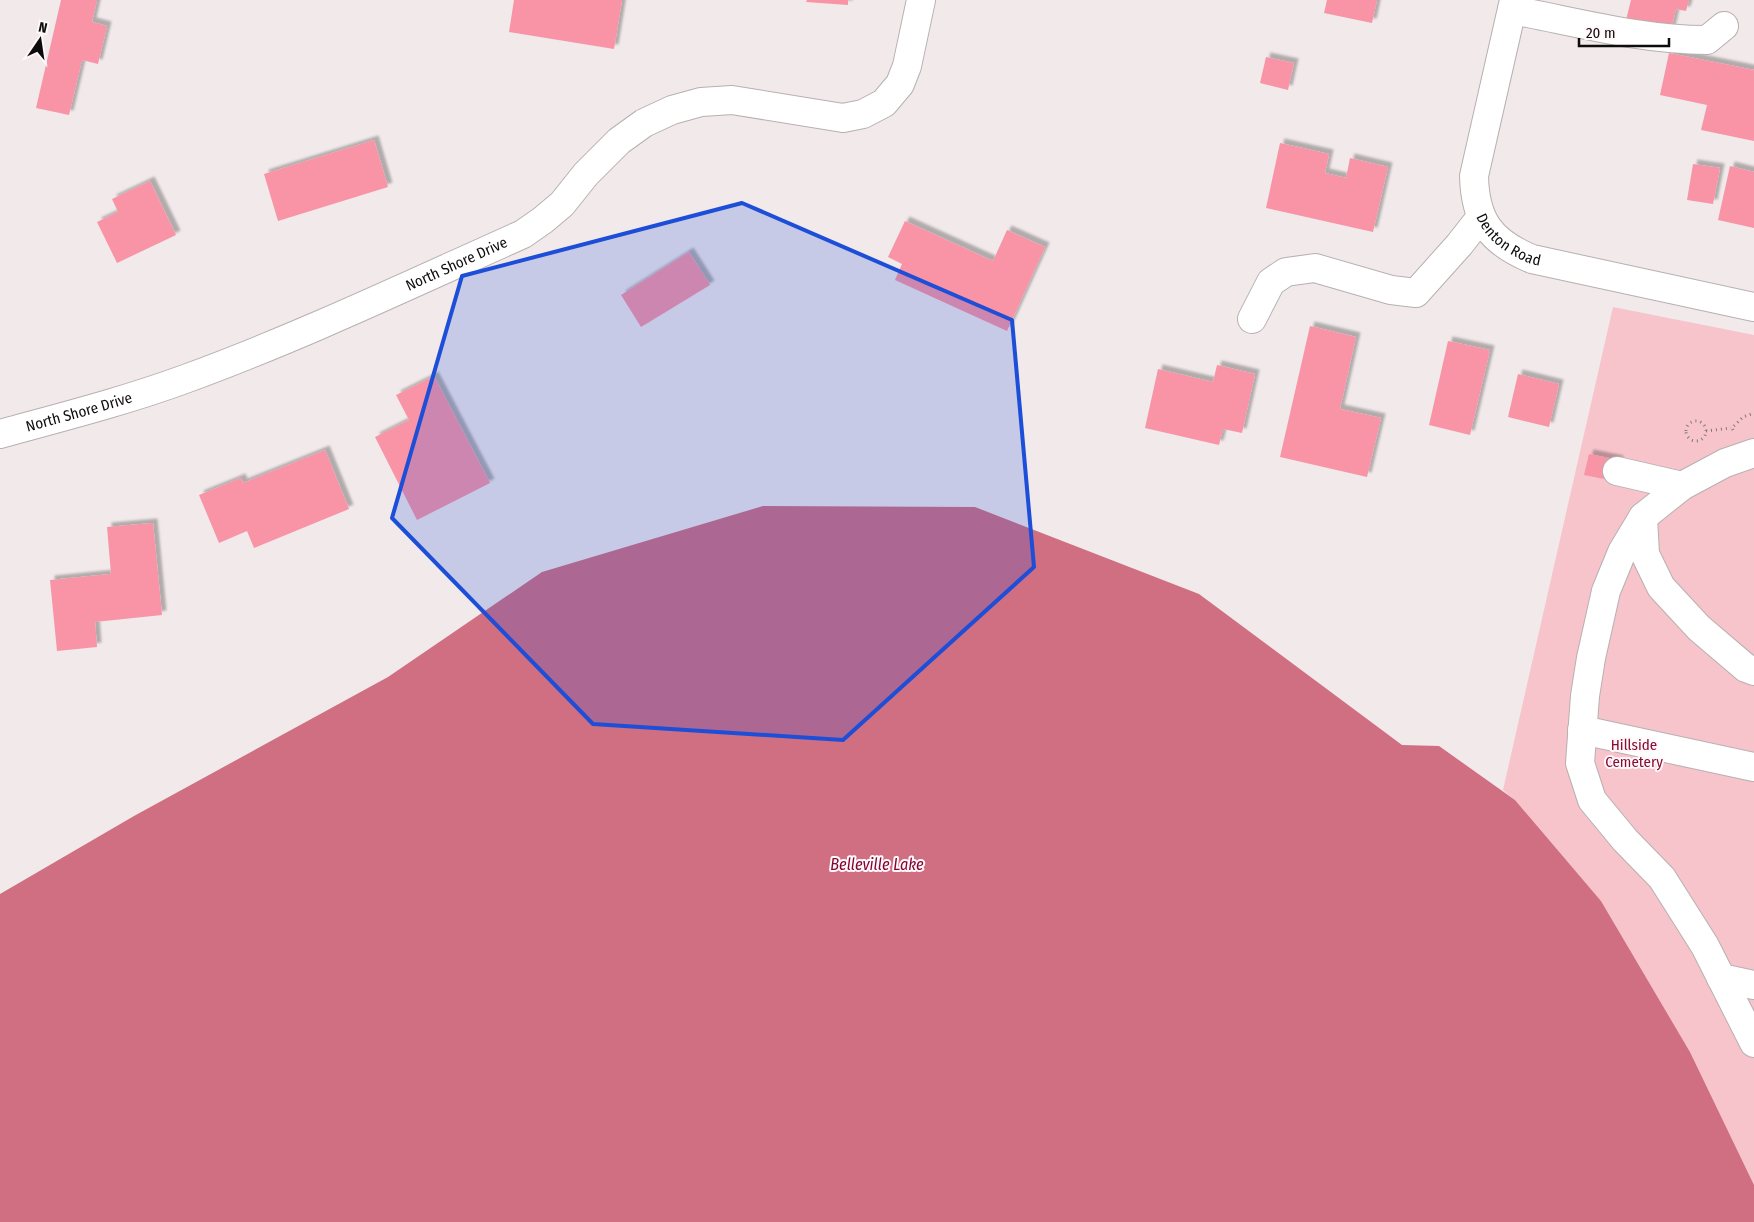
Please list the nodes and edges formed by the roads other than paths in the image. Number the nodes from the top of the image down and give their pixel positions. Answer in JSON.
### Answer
{"nodes":[{"id":1,"x":921,"y":0,"type":"edge"},
{"id":2,"x":1513,"y":5,"type":"edge"},
{"id":3,"x":1724,"y":26,"type":"dead end"},
{"id":4,"x":1481,"y":217,"type":"junction"},
{"id":5,"x":1754,"y":307,"type":"edge"},
{"id":6,"x":1252,"y":319,"type":"dead end"},
{"id":7,"x":0,"y":434,"type":"edge"},
{"id":8,"x":1754,"y":453,"type":"edge"},
{"id":9,"x":1617,"y":472,"type":"dead end"},
{"id":10,"x":1682,"y":486,"type":"junction"},
{"id":11,"x":1643,"y":517,"type":"junction"},
{"id":12,"x":1754,"y":671,"type":"edge"},
{"id":13,"x":1582,"y":730,"type":"junction"},
{"id":14,"x":1754,"y":767,"type":"edge"},
{"id":15,"x":1721,"y":978,"type":"junction"},
{"id":16,"x":1754,"y":985,"type":"edge"},
{"id":17,"x":1754,"y":1043,"type":"edge"}],
"edges":[{"from":1,"to":7,"type":"street","name":"North Shore Drive"},
{"from":2,"to":3,"type":"street"},
{"from":2,"to":4,"type":"street","name":"Denton Road"},
{"from":4,"to":5,"type":"street","name":"Denton Road"},
{"from":4,"to":6,"type":"street"},
{"from":8,"to":10,"type":"street"},
{"from":9,"to":10,"type":"street"},
{"from":10,"to":11,"type":"street"},
{"from":11,"to":12,"type":"street"},
{"from":11,"to":13,"type":"street"},
{"from":13,"to":14,"type":"street"},
{"from":13,"to":15,"type":"street"},
{"from":15,"to":16,"type":"street"},
{"from":15,"to":17,"type":"street"}]}
